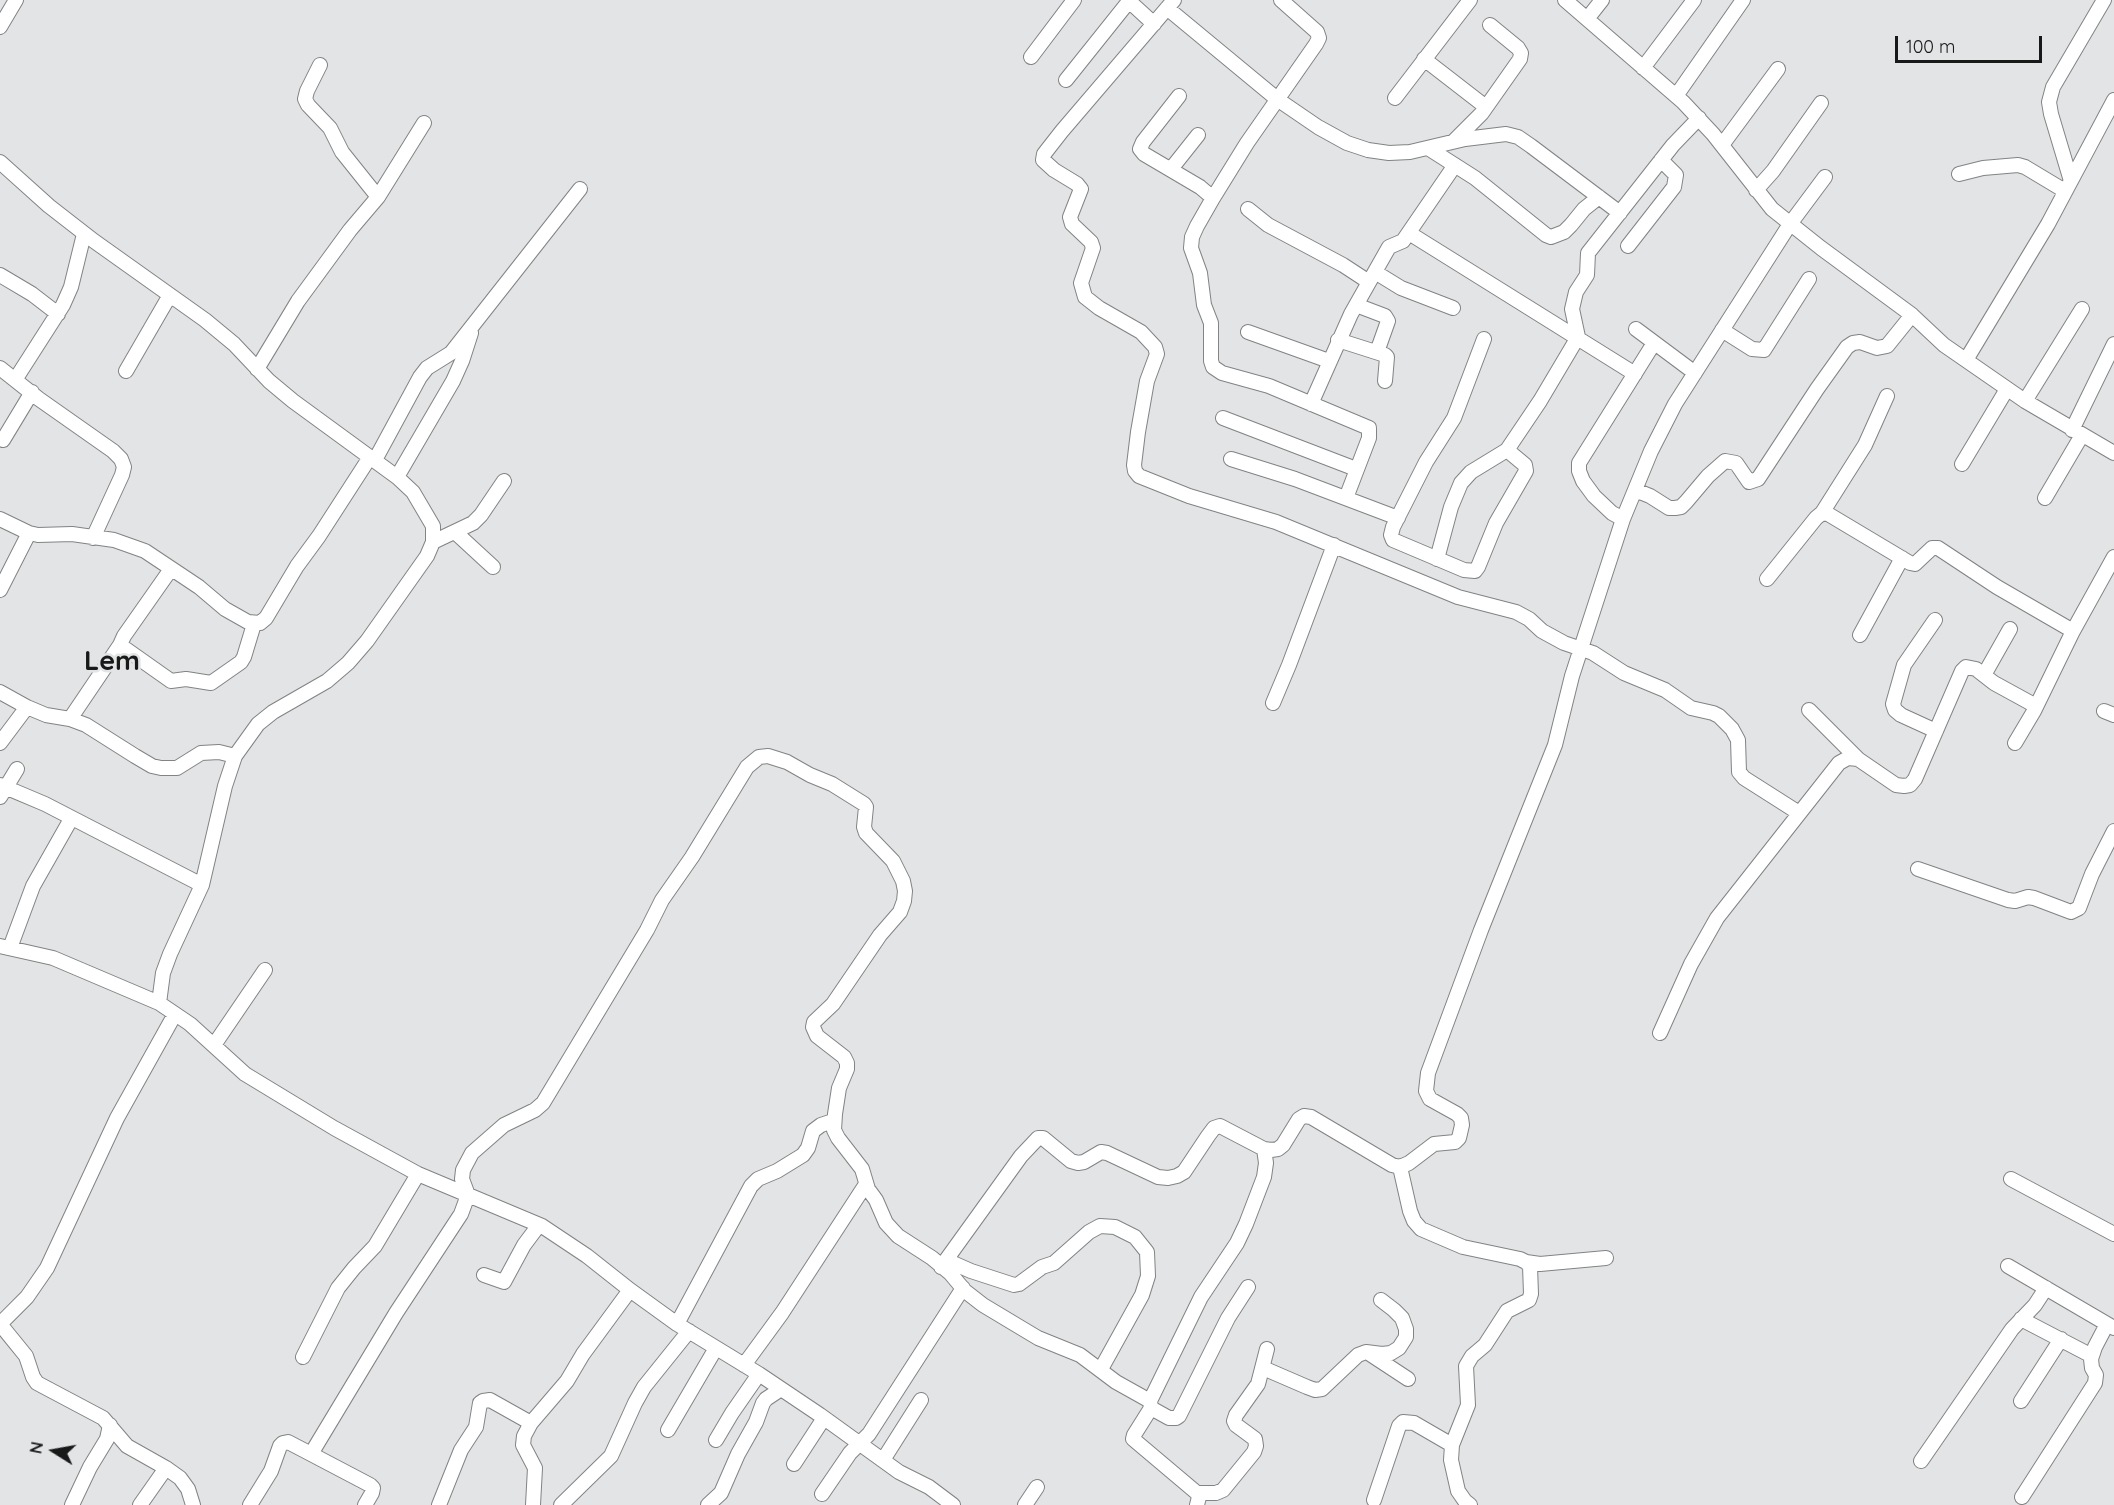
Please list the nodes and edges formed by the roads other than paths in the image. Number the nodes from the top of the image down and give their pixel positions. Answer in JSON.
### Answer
{"nodes":[{"id":1,"x":16,"y":0,"type":"edge"},
{"id":2,"x":1074,"y":0,"type":"edge"},
{"id":3,"x":1281,"y":0,"type":"edge"},
{"id":4,"x":1470,"y":0,"type":"edge"},
{"id":5,"x":1565,"y":0,"type":"edge"},
{"id":6,"x":1602,"y":0,"type":"edge"},
{"id":7,"x":1694,"y":0,"type":"edge"},
{"id":8,"x":1743,"y":0,"type":"edge"},
{"id":9,"x":2104,"y":0,"type":"edge"},
{"id":10,"x":1129,"y":1,"type":"edge"},
{"id":11,"x":1171,"y":4,"type":"edge"},
{"id":12,"x":1587,"y":19,"type":"junction"},
{"id":13,"x":1154,"y":24,"type":"junction"},
{"id":14,"x":1490,"y":25,"type":"dead end"},
{"id":15,"x":0,"y":27,"type":"edge"},
{"id":16,"x":1031,"y":57,"type":"dead end"},
{"id":17,"x":1424,"y":59,"type":"junction"},
{"id":18,"x":320,"y":65,"type":"dead end"},
{"id":19,"x":1643,"y":68,"type":"junction"},
{"id":20,"x":1778,"y":69,"type":"dead end"},
{"id":21,"x":1066,"y":80,"type":"dead end"},
{"id":22,"x":1179,"y":96,"type":"dead end"},
{"id":23,"x":1676,"y":96,"type":"junction"},
{"id":24,"x":1395,"y":98,"type":"dead end"},
{"id":25,"x":1277,"y":99,"type":"junction"},
{"id":26,"x":2114,"y":100,"type":"edge"},
{"id":27,"x":1821,"y":103,"type":"dead end"},
{"id":28,"x":1486,"y":107,"type":"junction"},
{"id":29,"x":1699,"y":118,"type":"junction"},
{"id":30,"x":424,"y":123,"type":"dead end"},
{"id":31,"x":1198,"y":135,"type":"dead end"},
{"id":32,"x":1454,"y":142,"type":"junction"},
{"id":33,"x":1722,"y":145,"type":"junction"},
{"id":34,"x":1428,"y":148,"type":"junction"},
{"id":35,"x":1660,"y":160,"type":"junction"},
{"id":36,"x":0,"y":162,"type":"edge"},
{"id":37,"x":1455,"y":165,"type":"junction"},
{"id":38,"x":1171,"y":169,"type":"junction"},
{"id":39,"x":1959,"y":174,"type":"dead end"},
{"id":40,"x":1825,"y":177,"type":"dead end"},
{"id":41,"x":2068,"y":186,"type":"junction"},
{"id":42,"x":580,"y":189,"type":"dead end"},
{"id":43,"x":1756,"y":190,"type":"junction"},
{"id":44,"x":1599,"y":196,"type":"junction"},
{"id":45,"x":378,"y":197,"type":"junction"},
{"id":46,"x":1213,"y":198,"type":"junction"},
{"id":47,"x":1248,"y":209,"type":"dead end"},
{"id":48,"x":1620,"y":213,"type":"junction"},
{"id":49,"x":1790,"y":224,"type":"junction"},
{"id":50,"x":1409,"y":233,"type":"junction"},
{"id":51,"x":84,"y":234,"type":"junction"},
{"id":52,"x":1628,"y":246,"type":"dead end"},
{"id":53,"x":0,"y":275,"type":"edge"},
{"id":54,"x":1372,"y":277,"type":"junction"},
{"id":55,"x":1809,"y":279,"type":"dead end"},
{"id":56,"x":170,"y":295,"type":"junction"},
{"id":57,"x":1356,"y":305,"type":"junction"},
{"id":58,"x":1453,"y":308,"type":"dead end"},
{"id":59,"x":2082,"y":309,"type":"dead end"},
{"id":60,"x":58,"y":314,"type":"junction"},
{"id":61,"x":1912,"y":315,"type":"junction"},
{"id":62,"x":472,"y":328,"type":"junction"},
{"id":63,"x":1636,"y":329,"type":"dead end"},
{"id":64,"x":1722,"y":330,"type":"junction"},
{"id":65,"x":1248,"y":332,"type":"dead end"},
{"id":66,"x":1578,"y":337,"type":"junction"},
{"id":67,"x":1484,"y":339,"type":"dead end"},
{"id":68,"x":1338,"y":340,"type":"junction"},
{"id":69,"x":1654,"y":343,"type":"junction"},
{"id":70,"x":2114,"y":344,"type":"edge"},
{"id":71,"x":1377,"y":352,"type":"junction"},
{"id":72,"x":1966,"y":360,"type":"junction"},
{"id":73,"x":1329,"y":361,"type":"junction"},
{"id":74,"x":0,"y":368,"type":"edge"},
{"id":75,"x":257,"y":369,"type":"junction"},
{"id":76,"x":126,"y":371,"type":"dead end"},
{"id":77,"x":1695,"y":373,"type":"junction"},
{"id":78,"x":1635,"y":374,"type":"junction"},
{"id":79,"x":15,"y":380,"type":"junction"},
{"id":80,"x":1385,"y":381,"type":"dead end"},
{"id":81,"x":2007,"y":389,"type":"junction"},
{"id":82,"x":32,"y":392,"type":"junction"},
{"id":83,"x":1887,"y":396,"type":"dead end"},
{"id":84,"x":2025,"y":401,"type":"junction"},
{"id":85,"x":1311,"y":404,"type":"junction"},
{"id":86,"x":1223,"y":418,"type":"dead end"},
{"id":87,"x":2077,"y":433,"type":"junction"},
{"id":88,"x":3,"y":440,"type":"dead end"},
{"id":89,"x":1507,"y":450,"type":"junction"},
{"id":90,"x":2114,"y":453,"type":"edge"},
{"id":91,"x":373,"y":458,"type":"junction"},
{"id":92,"x":1231,"y":459,"type":"dead end"},
{"id":93,"x":1962,"y":464,"type":"dead end"},
{"id":94,"x":1356,"y":469,"type":"junction"},
{"id":95,"x":397,"y":477,"type":"junction"},
{"id":96,"x":504,"y":481,"type":"dead end"},
{"id":97,"x":1635,"y":490,"type":"junction"},
{"id":98,"x":1346,"y":498,"type":"junction"},
{"id":99,"x":2045,"y":498,"type":"dead end"},
{"id":100,"x":1822,"y":513,"type":"junction"},
{"id":101,"x":1398,"y":518,"type":"junction"},
{"id":102,"x":0,"y":519,"type":"edge"},
{"id":103,"x":1623,"y":519,"type":"junction"},
{"id":104,"x":455,"y":532,"type":"junction"},
{"id":105,"x":29,"y":533,"type":"junction"},
{"id":106,"x":93,"y":537,"type":"junction"},
{"id":107,"x":433,"y":542,"type":"junction"},
{"id":108,"x":1334,"y":545,"type":"junction"},
{"id":109,"x":2114,"y":557,"type":"edge"},
{"id":110,"x":1902,"y":558,"type":"junction"},
{"id":111,"x":1437,"y":559,"type":"junction"},
{"id":112,"x":493,"y":567,"type":"dead end"},
{"id":113,"x":171,"y":569,"type":"junction"},
{"id":114,"x":1767,"y":579,"type":"dead end"},
{"id":115,"x":0,"y":590,"type":"edge"},
{"id":116,"x":1935,"y":620,"type":"dead end"},
{"id":117,"x":254,"y":624,"type":"junction"},
{"id":118,"x":2010,"y":629,"type":"dead end"},
{"id":119,"x":2073,"y":631,"type":"junction"},
{"id":120,"x":1860,"y":635,"type":"dead end"},
{"id":121,"x":120,"y":645,"type":"junction"},
{"id":122,"x":1581,"y":649,"type":"junction"},
{"id":123,"x":1984,"y":675,"type":"junction"},
{"id":124,"x":0,"y":692,"type":"edge"},
{"id":125,"x":1272,"y":703,"type":"dead end"},
{"id":126,"x":2037,"y":706,"type":"junction"},
{"id":127,"x":27,"y":707,"type":"junction"},
{"id":128,"x":1809,"y":710,"type":"dead end"},
{"id":129,"x":70,"y":719,"type":"junction"},
{"id":130,"x":1936,"y":731,"type":"junction"},
{"id":131,"x":0,"y":743,"type":"edge"},
{"id":132,"x":2015,"y":743,"type":"dead end"},
{"id":133,"x":235,"y":756,"type":"junction"},
{"id":134,"x":1858,"y":759,"type":"junction"},
{"id":135,"x":17,"y":769,"type":"dead end"},
{"id":136,"x":2,"y":790,"type":"edge"},
{"id":137,"x":1799,"y":813,"type":"junction"},
{"id":138,"x":71,"y":819,"type":"junction"},
{"id":139,"x":2114,"y":831,"type":"edge"},
{"id":140,"x":1918,"y":869,"type":"dead end"},
{"id":141,"x":202,"y":885,"type":"junction"},
{"id":142,"x":5,"y":947,"type":"edge"},
{"id":143,"x":265,"y":970,"type":"dead end"},
{"id":144,"x":159,"y":1003,"type":"junction"},
{"id":145,"x":175,"y":1014,"type":"junction"},
{"id":146,"x":1660,"y":1034,"type":"dead end"},
{"id":147,"x":214,"y":1045,"type":"junction"},
{"id":148,"x":833,"y":1121,"type":"junction"},
{"id":149,"x":1264,"y":1149,"type":"junction"},
{"id":150,"x":1400,"y":1167,"type":"junction"},
{"id":151,"x":418,"y":1174,"type":"junction"},
{"id":152,"x":2012,"y":1179,"type":"dead end"},
{"id":153,"x":866,"y":1184,"type":"junction"},
{"id":154,"x":468,"y":1195,"type":"junction"},
{"id":155,"x":539,"y":1225,"type":"junction"},
{"id":156,"x":2114,"y":1234,"type":"edge"},
{"id":157,"x":1606,"y":1258,"type":"dead end"},
{"id":158,"x":1526,"y":1262,"type":"junction"},
{"id":159,"x":944,"y":1263,"type":"junction"},
{"id":160,"x":2008,"y":1266,"type":"dead end"},
{"id":161,"x":484,"y":1275,"type":"dead end"},
{"id":162,"x":1248,"y":1287,"type":"dead end"},
{"id":163,"x":963,"y":1288,"type":"junction"},
{"id":164,"x":2046,"y":1288,"type":"junction"},
{"id":165,"x":630,"y":1290,"type":"junction"},
{"id":166,"x":1381,"y":1300,"type":"dead end"},
{"id":167,"x":2021,"y":1319,"type":"junction"},
{"id":168,"x":0,"y":1324,"type":"edge"},
{"id":169,"x":2111,"y":1326,"type":"edge"},
{"id":170,"x":683,"y":1327,"type":"junction"},
{"id":171,"x":2061,"y":1339,"type":"junction"},
{"id":172,"x":716,"y":1348,"type":"junction"},
{"id":173,"x":1267,"y":1349,"type":"dead end"},
{"id":174,"x":1366,"y":1352,"type":"junction"},
{"id":175,"x":2092,"y":1356,"type":"junction"},
{"id":176,"x":303,"y":1357,"type":"dead end"},
{"id":177,"x":744,"y":1365,"type":"junction"},
{"id":178,"x":1263,"y":1368,"type":"junction"},
{"id":179,"x":1101,"y":1369,"type":"junction"},
{"id":180,"x":759,"y":1374,"type":"junction"},
{"id":181,"x":1408,"y":1379,"type":"dead end"},
{"id":182,"x":781,"y":1389,"type":"junction"},
{"id":183,"x":921,"y":1400,"type":"dead end"},
{"id":184,"x":2021,"y":1401,"type":"dead end"},
{"id":185,"x":1151,"y":1404,"type":"junction"},
{"id":186,"x":824,"y":1418,"type":"junction"},
{"id":187,"x":531,"y":1423,"type":"junction"},
{"id":188,"x":110,"y":1425,"type":"junction"},
{"id":189,"x":668,"y":1430,"type":"dead end"},
{"id":190,"x":716,"y":1440,"type":"dead end"},
{"id":191,"x":861,"y":1444,"type":"junction"},
{"id":192,"x":1452,"y":1445,"type":"junction"},
{"id":193,"x":311,"y":1454,"type":"junction"},
{"id":194,"x":884,"y":1460,"type":"junction"},
{"id":195,"x":1921,"y":1461,"type":"dead end"},
{"id":196,"x":794,"y":1464,"type":"dead end"},
{"id":197,"x":166,"y":1468,"type":"junction"},
{"id":198,"x":1037,"y":1487,"type":"dead end"},
{"id":199,"x":822,"y":1494,"type":"dead end"},
{"id":200,"x":2022,"y":1497,"type":"dead end"},
{"id":201,"x":1197,"y":1499,"type":"edge"},
{"id":202,"x":1374,"y":1500,"type":"dead end"},
{"id":203,"x":72,"y":1505,"type":"edge"},
{"id":204,"x":140,"y":1505,"type":"edge"},
{"id":205,"x":193,"y":1505,"type":"edge"},
{"id":206,"x":250,"y":1505,"type":"edge"},
{"id":207,"x":365,"y":1505,"type":"edge"},
{"id":208,"x":439,"y":1505,"type":"edge"},
{"id":209,"x":533,"y":1505,"type":"edge"},
{"id":210,"x":561,"y":1505,"type":"edge"},
{"id":211,"x":708,"y":1505,"type":"edge"},
{"id":212,"x":954,"y":1505,"type":"edge"},
{"id":213,"x":1025,"y":1505,"type":"edge"},
{"id":214,"x":1470,"y":1505,"type":"edge"}],
"edges":[{"from":1,"to":15,"type":"street"},
{"from":2,"to":16,"type":"street"},
{"from":3,"to":25,"type":"street"},
{"from":4,"to":17,"type":"street"},
{"from":5,"to":12,"type":"street"},
{"from":6,"to":12,"type":"street"},
{"from":7,"to":19,"type":"street"},
{"from":8,"to":23,"type":"street"},
{"from":9,"to":41,"type":"street"},
{"from":10,"to":13,"type":"street"},
{"from":10,"to":21,"type":"street"},
{"from":11,"to":13,"type":"street"},
{"from":11,"to":25,"type":"street"},
{"from":12,"to":19,"type":"street"},
{"from":13,"to":108,"type":"street"},
{"from":14,"to":28,"type":"street"},
{"from":17,"to":24,"type":"street"},
{"from":17,"to":28,"type":"street"},
{"from":18,"to":45,"type":"street"},
{"from":19,"to":23,"type":"street"},
{"from":20,"to":33,"type":"street"},
{"from":22,"to":38,"type":"street"},
{"from":23,"to":29,"type":"street"},
{"from":25,"to":34,"type":"street"},
{"from":25,"to":46,"type":"street"},
{"from":26,"to":41,"type":"street"},
{"from":27,"to":43,"type":"street"},
{"from":28,"to":32,"type":"street"},
{"from":29,"to":33,"type":"street"},
{"from":29,"to":35,"type":"street"},
{"from":30,"to":45,"type":"street"},
{"from":31,"to":38,"type":"street"},
{"from":32,"to":34,"type":"street"},
{"from":32,"to":44,"type":"street"},
{"from":33,"to":43,"type":"street"},
{"from":34,"to":37,"type":"street"},
{"from":35,"to":48,"type":"street"},
{"from":35,"to":52,"type":"street"},
{"from":36,"to":51,"type":"street"},
{"from":37,"to":44,"type":"street"},
{"from":37,"to":50,"type":"street"},
{"from":38,"to":46,"type":"street"},
{"from":39,"to":41,"type":"street"},
{"from":40,"to":49,"type":"street"},
{"from":41,"to":72,"type":"street"},
{"from":42,"to":62,"type":"street"},
{"from":43,"to":49,"type":"street"},
{"from":44,"to":48,"type":"street"},
{"from":45,"to":75,"type":"street"},
{"from":46,"to":85,"type":"street"},
{"from":47,"to":54,"type":"street"},
{"from":48,"to":66,"type":"street"},
{"from":49,"to":61,"type":"street"},
{"from":49,"to":64,"type":"street"},
{"from":50,"to":54,"type":"street"},
{"from":50,"to":66,"type":"street"},
{"from":51,"to":56,"type":"street"},
{"from":51,"to":60,"type":"street"},
{"from":53,"to":60,"type":"street"},
{"from":54,"to":57,"type":"street"},
{"from":54,"to":58,"type":"street"},
{"from":55,"to":64,"type":"street"},
{"from":56,"to":75,"type":"street"},
{"from":56,"to":76,"type":"street"},
{"from":57,"to":68,"type":"street"},
{"from":57,"to":71,"type":"street"},
{"from":59,"to":84,"type":"street"},
{"from":60,"to":79,"type":"street"},
{"from":61,"to":72,"type":"street"},
{"from":61,"to":97,"type":"street"},
{"from":62,"to":91,"type":"street"},
{"from":62,"to":95,"type":"street"},
{"from":63,"to":69,"type":"street"},
{"from":64,"to":77,"type":"street"},
{"from":65,"to":73,"type":"street"},
{"from":66,"to":78,"type":"street"},
{"from":66,"to":89,"type":"street"},
{"from":67,"to":101,"type":"street"},
{"from":68,"to":71,"type":"street"},
{"from":68,"to":73,"type":"street"},
{"from":69,"to":77,"type":"street"},
{"from":69,"to":78,"type":"street"},
{"from":70,"to":87,"type":"street"},
{"from":71,"to":80,"type":"street"},
{"from":72,"to":81,"type":"street"},
{"from":73,"to":85,"type":"street"},
{"from":74,"to":79,"type":"street"},
{"from":75,"to":91,"type":"street"},
{"from":77,"to":97,"type":"street"},
{"from":78,"to":103,"type":"street"},
{"from":79,"to":82,"type":"street"},
{"from":81,"to":84,"type":"street"},
{"from":81,"to":93,"type":"street"},
{"from":82,"to":88,"type":"street"},
{"from":82,"to":106,"type":"street"},
{"from":83,"to":100,"type":"street"},
{"from":84,"to":87,"type":"street"},
{"from":85,"to":94,"type":"street"},
{"from":86,"to":94,"type":"street"},
{"from":87,"to":90,"type":"street"},
{"from":87,"to":99,"type":"street"},
{"from":89,"to":111,"type":"street"},
{"from":89,"to":111,"type":"street"},
{"from":91,"to":95,"type":"street"},
{"from":91,"to":117,"type":"street"},
{"from":92,"to":98,"type":"street"},
{"from":94,"to":98,"type":"street"},
{"from":95,"to":107,"type":"street"},
{"from":96,"to":104,"type":"street"},
{"from":97,"to":103,"type":"street"},
{"from":98,"to":101,"type":"street"},
{"from":100,"to":110,"type":"street"},
{"from":100,"to":114,"type":"street"},
{"from":101,"to":111,"type":"street"},
{"from":102,"to":105,"type":"street"},
{"from":103,"to":122,"type":"street"},
{"from":104,"to":107,"type":"street"},
{"from":104,"to":112,"type":"street"},
{"from":105,"to":106,"type":"street"},
{"from":105,"to":115,"type":"street"},
{"from":106,"to":113,"type":"street"},
{"from":107,"to":133,"type":"street"},
{"from":108,"to":122,"type":"street"},
{"from":108,"to":125,"type":"street"},
{"from":109,"to":119,"type":"street"},
{"from":110,"to":119,"type":"street"},
{"from":110,"to":120,"type":"street"},
{"from":113,"to":117,"type":"street"},
{"from":113,"to":121,"type":"street"},
{"from":116,"to":130,"type":"street"},
{"from":117,"to":121,"type":"street"},
{"from":118,"to":123,"type":"street"},
{"from":119,"to":126,"type":"street"},
{"from":121,"to":129,"type":"street"},
{"from":122,"to":137,"type":"street"},
{"from":122,"to":150,"type":"street"},
{"from":123,"to":126,"type":"street"},
{"from":123,"to":130,"type":"street"},
{"from":124,"to":127,"type":"street"},
{"from":126,"to":132,"type":"street"},
{"from":127,"to":129,"type":"street"},
{"from":127,"to":131,"type":"street"},
{"from":128,"to":134,"type":"street"},
{"from":129,"to":133,"type":"street"},
{"from":130,"to":134,"type":"street"},
{"from":133,"to":141,"type":"street"},
{"from":134,"to":137,"type":"street"},
{"from":135,"to":136,"type":"street"},
{"from":136,"to":138,"type":"street"},
{"from":137,"to":146,"type":"street"},
{"from":138,"to":141,"type":"street"},
{"from":138,"to":142,"type":"street"},
{"from":139,"to":140,"type":"street"},
{"from":141,"to":144,"type":"street"},
{"from":142,"to":144,"type":"street"},
{"from":143,"to":147,"type":"street"},
{"from":144,"to":145,"type":"street"},
{"from":145,"to":147,"type":"street"},
{"from":145,"to":168,"type":"street"},
{"from":147,"to":151,"type":"street"},
{"from":148,"to":153,"type":"street"},
{"from":148,"to":154,"type":"street"},
{"from":148,"to":170,"type":"street"},
{"from":149,"to":150,"type":"street"},
{"from":149,"to":159,"type":"street"},
{"from":149,"to":185,"type":"street"},
{"from":150,"to":158,"type":"street"},
{"from":151,"to":154,"type":"street"},
{"from":151,"to":176,"type":"street"},
{"from":152,"to":156,"type":"street"},
{"from":153,"to":159,"type":"street"},
{"from":153,"to":177,"type":"street"},
{"from":154,"to":155,"type":"street"},
{"from":154,"to":193,"type":"street"},
{"from":155,"to":161,"type":"street"},
{"from":155,"to":165,"type":"street"},
{"from":157,"to":158,"type":"street"},
{"from":158,"to":192,"type":"street"},
{"from":159,"to":163,"type":"street"},
{"from":159,"to":179,"type":"street"},
{"from":160,"to":164,"type":"street"},
{"from":162,"to":185,"type":"street"},
{"from":163,"to":179,"type":"street"},
{"from":163,"to":191,"type":"street"},
{"from":164,"to":167,"type":"street"},
{"from":164,"to":169,"type":"street"},
{"from":165,"to":170,"type":"street"},
{"from":165,"to":187,"type":"street"},
{"from":166,"to":174,"type":"street"},
{"from":167,"to":171,"type":"street"},
{"from":167,"to":195,"type":"street"},
{"from":168,"to":188,"type":"street"},
{"from":169,"to":175,"type":"street"},
{"from":170,"to":172,"type":"street"},
{"from":170,"to":210,"type":"street"},
{"from":171,"to":175,"type":"street"},
{"from":171,"to":184,"type":"street"},
{"from":172,"to":177,"type":"street"},
{"from":172,"to":189,"type":"street"},
{"from":173,"to":178,"type":"street"},
{"from":174,"to":178,"type":"street"},
{"from":174,"to":181,"type":"street"},
{"from":175,"to":200,"type":"street"},
{"from":177,"to":180,"type":"street"},
{"from":178,"to":201,"type":"street"},
{"from":179,"to":185,"type":"street"},
{"from":180,"to":182,"type":"street"},
{"from":180,"to":190,"type":"street"},
{"from":182,"to":186,"type":"street"},
{"from":182,"to":211,"type":"street"},
{"from":183,"to":194,"type":"street"},
{"from":185,"to":201,"type":"street"},
{"from":186,"to":191,"type":"street"},
{"from":186,"to":196,"type":"street"},
{"from":187,"to":208,"type":"street"},
{"from":187,"to":209,"type":"street"},
{"from":188,"to":197,"type":"street"},
{"from":188,"to":203,"type":"street"},
{"from":191,"to":194,"type":"street"},
{"from":191,"to":199,"type":"street"},
{"from":192,"to":202,"type":"street"},
{"from":192,"to":214,"type":"street"},
{"from":193,"to":206,"type":"street"},
{"from":193,"to":207,"type":"street"},
{"from":194,"to":212,"type":"street"},
{"from":197,"to":204,"type":"street"},
{"from":197,"to":205,"type":"street"},
{"from":198,"to":213,"type":"street"}]}
